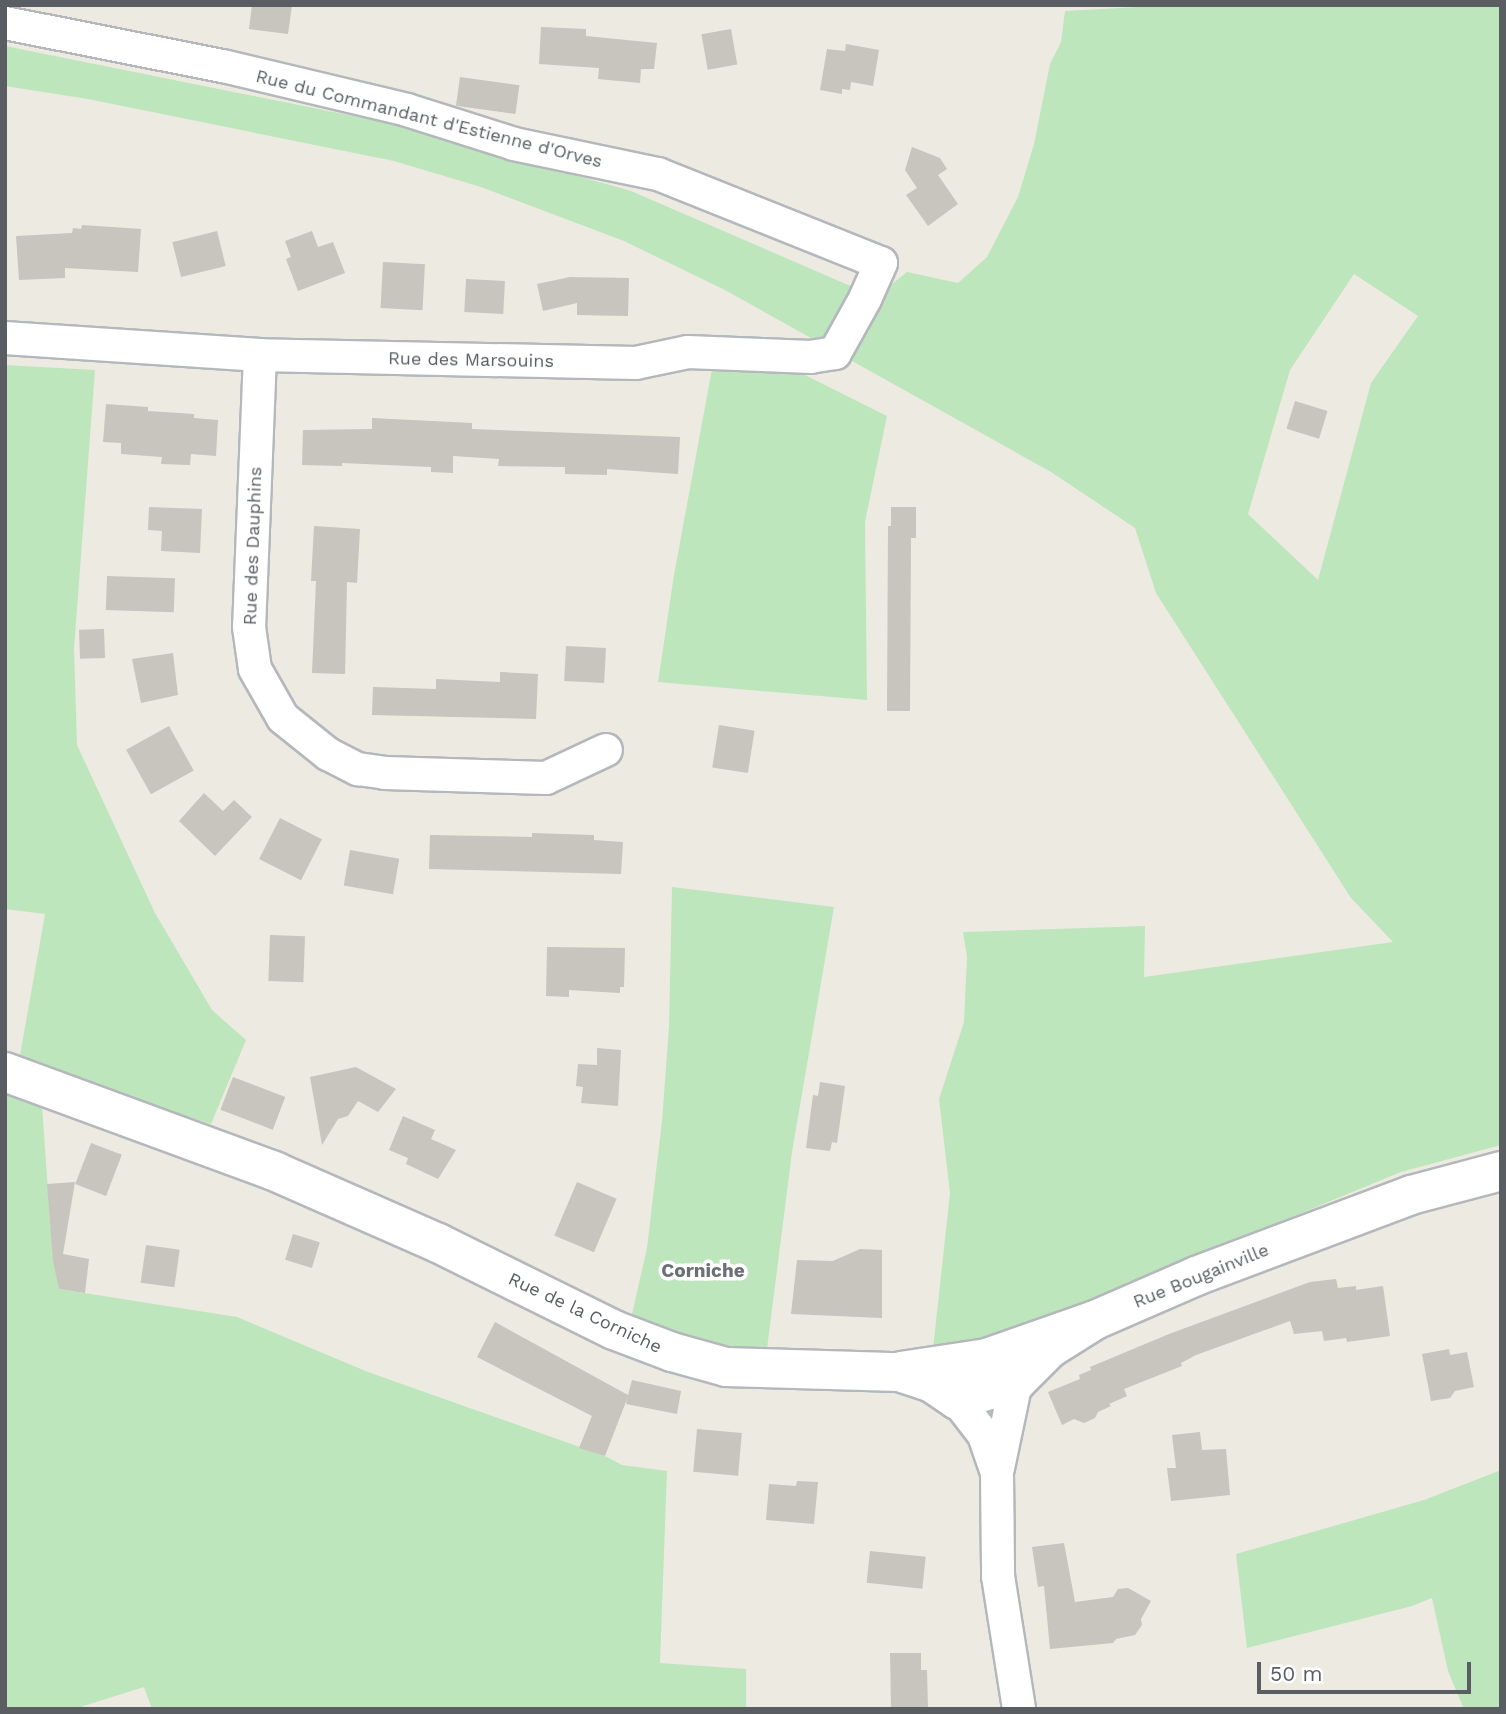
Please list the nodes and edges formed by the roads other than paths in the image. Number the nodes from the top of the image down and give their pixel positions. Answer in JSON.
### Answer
{"nodes":[{"id":1,"x":5,"y":23,"type":"edge"},
{"id":2,"x":881,"y":263,"type":"joint"},
{"id":3,"x":5,"y":338,"type":"edge"},
{"id":4,"x":260,"y":355,"type":"junction"},
{"id":5,"x":606,"y":750,"type":"dead end"},
{"id":6,"x":5,"y":1072,"type":"edge"},
{"id":7,"x":1501,"y":1171,"type":"edge"},
{"id":8,"x":1001,"y":1370,"type":"junction"},
{"id":9,"x":899,"y":1372,"type":"junction"},
{"id":10,"x":957,"y":1400,"type":"junction"},
{"id":11,"x":997,"y":1473,"type":"junction"},
{"id":12,"x":1019,"y":1709,"type":"edge"}],
"edges":[{"from":1,"to":2,"type":"street","name":"Rue du Commandant d'Estienne d'Orves"},
{"from":2,"to":4,"type":"street","name":"Rue des Marsouins"},
{"from":3,"to":4,"type":"street","name":"Rue des Marsouins"},
{"from":4,"to":5,"type":"street","name":"Rue des Dauphins"},
{"from":6,"to":9,"type":"street","name":"Rue de la Corniche"},
{"from":7,"to":8,"type":"street","name":"Rue Bougainville"},
{"from":8,"to":9,"type":"street","name":"Rue Bougainville"},
{"from":8,"to":10,"type":"street"},
{"from":8,"to":11,"type":"street"},
{"from":9,"to":10,"type":"street","name":"Rue de la Corniche"},
{"from":10,"to":11,"type":"street","name":"Rue de la Corniche"},
{"from":11,"to":12,"type":"street","name":"Rue de la Corniche"}]}
